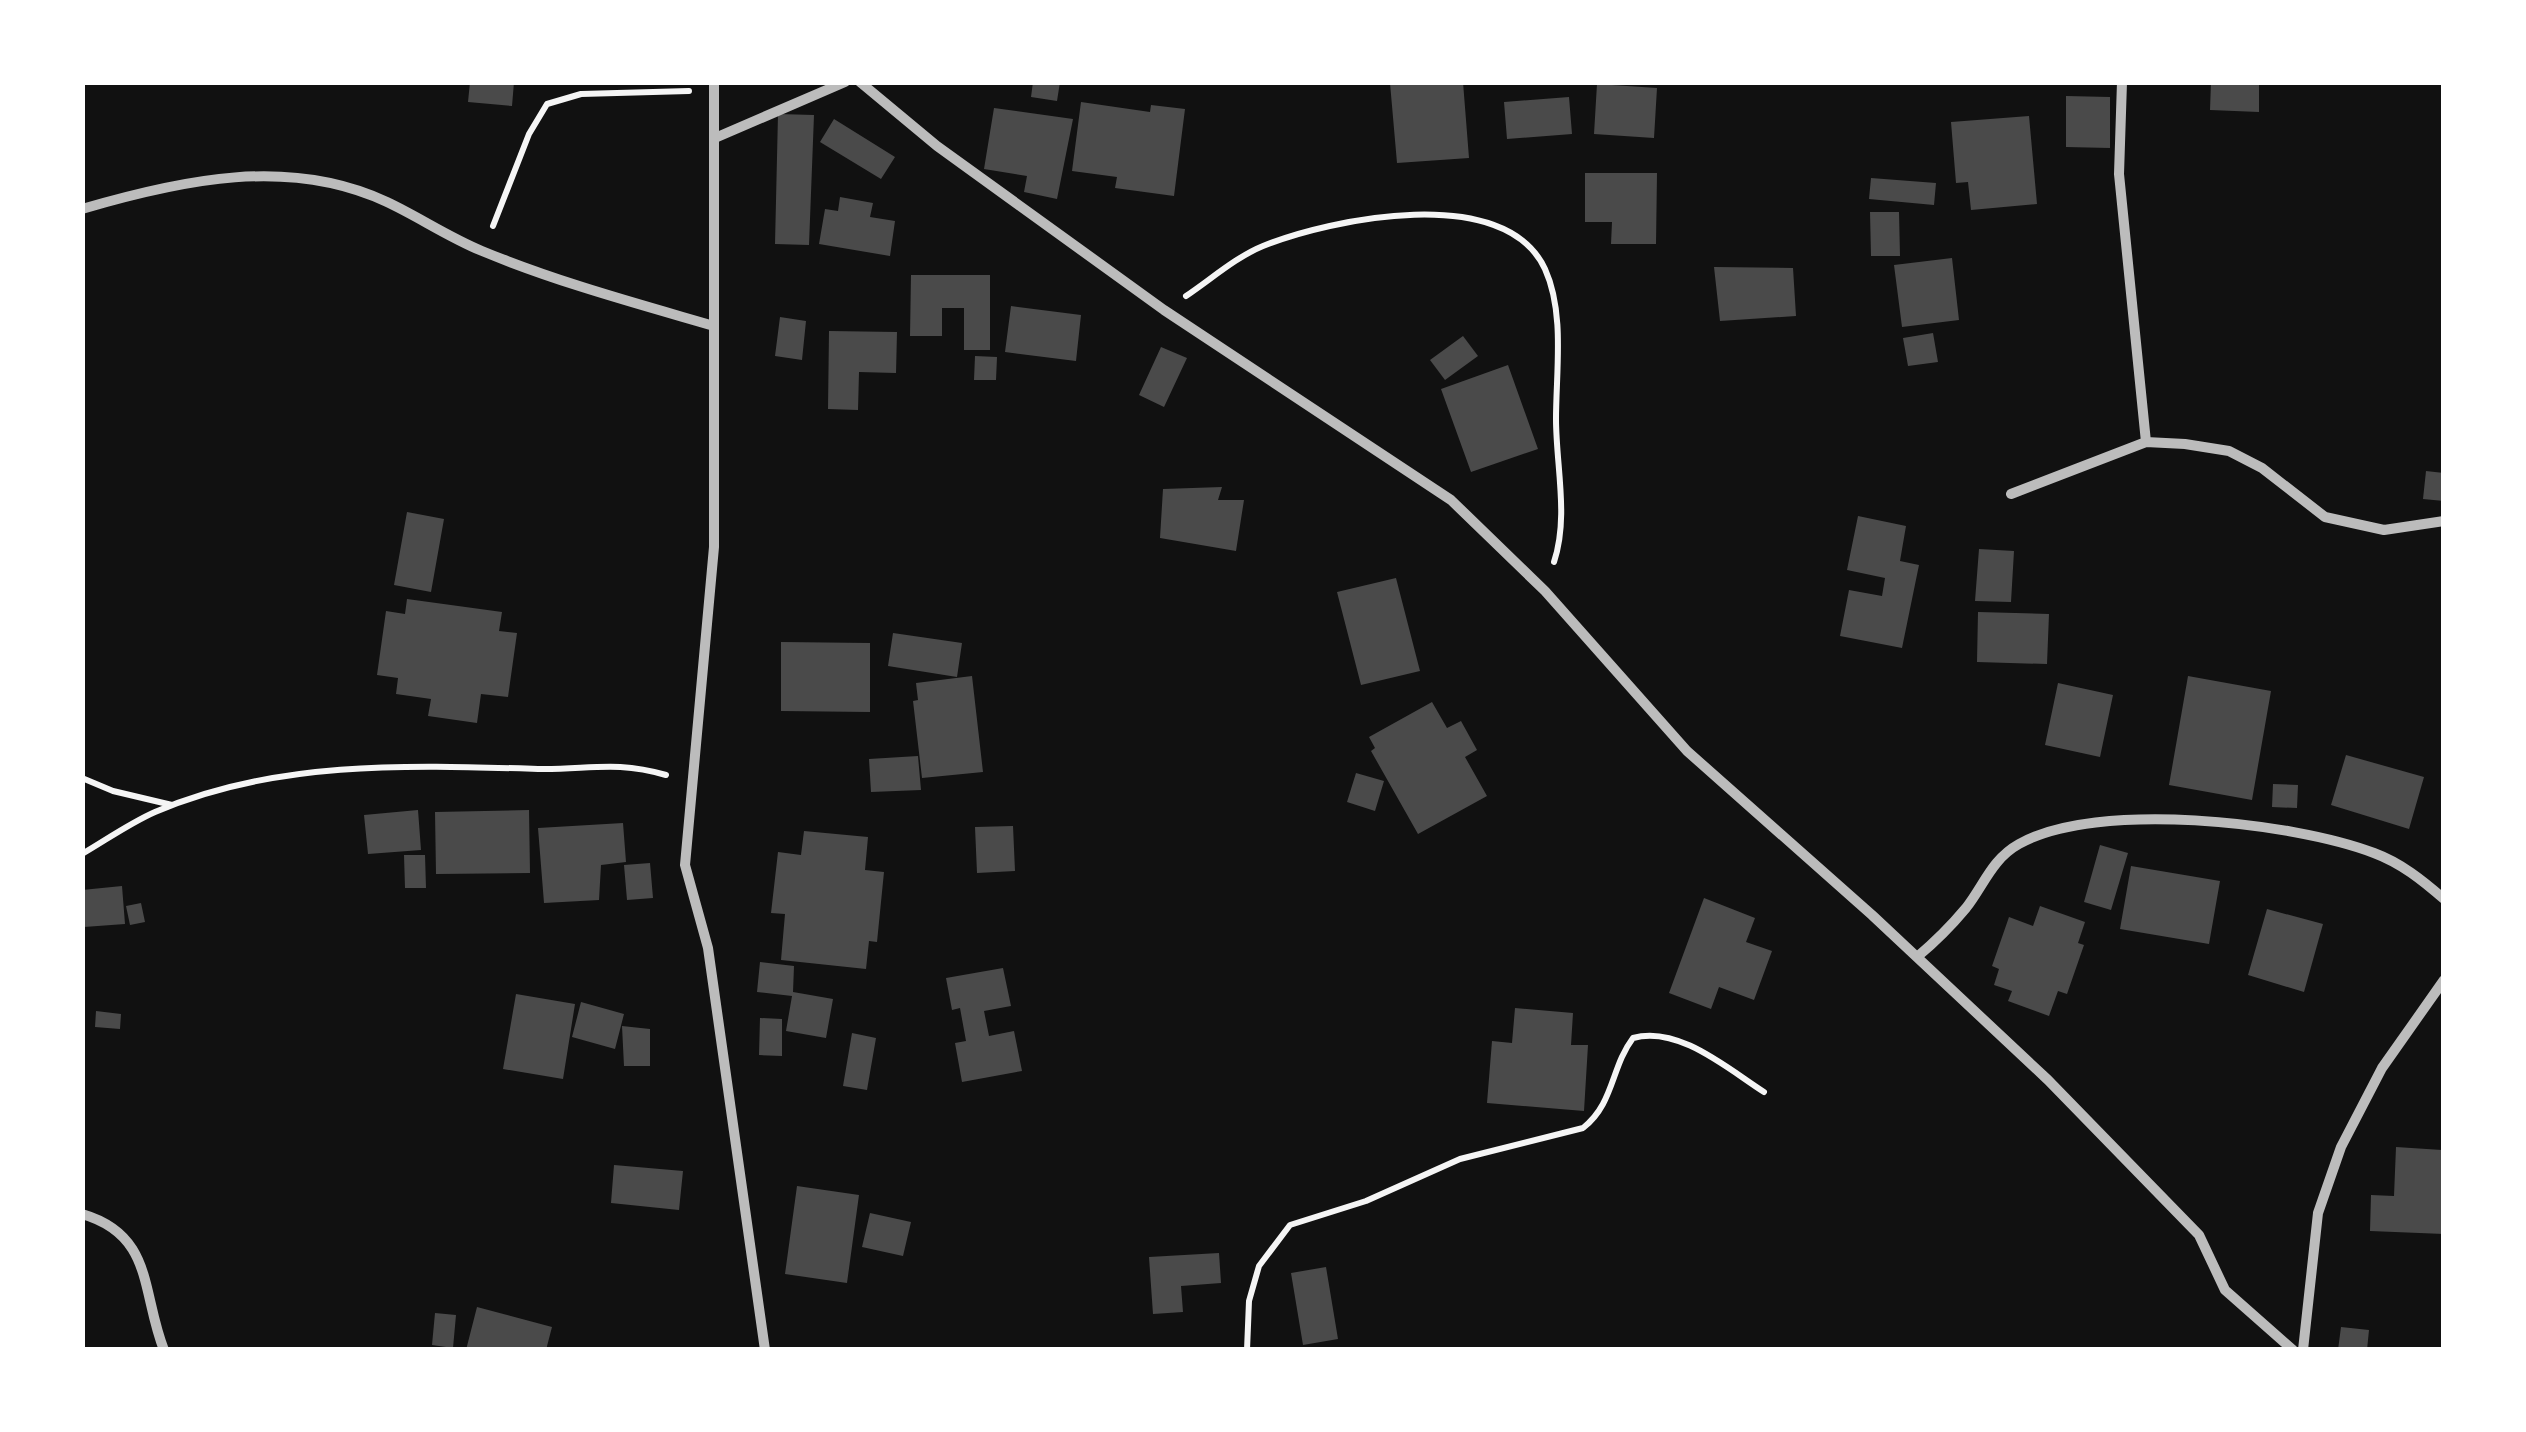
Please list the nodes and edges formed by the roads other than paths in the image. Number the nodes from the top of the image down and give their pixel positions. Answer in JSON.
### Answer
{"nodes":[{"id":1,"x":844,"y":82,"type":"edge"},
{"id":2,"x":860,"y":82,"type":"edge"},
{"id":3,"x":2122,"y":82,"type":"edge"},
{"id":4,"x":714,"y":84,"type":"edge"},
{"id":5,"x":715,"y":138,"type":"junction"},
{"id":6,"x":82,"y":209,"type":"edge"},
{"id":7,"x":714,"y":326,"type":"junction"},
{"id":8,"x":2146,"y":442,"type":"junction"},
{"id":9,"x":2011,"y":494,"type":"dead end"},
{"id":10,"x":2444,"y":521,"type":"edge"},
{"id":11,"x":2444,"y":899,"type":"edge"},
{"id":12,"x":1917,"y":957,"type":"junction"},
{"id":13,"x":2444,"y":980,"type":"edge"},
{"id":14,"x":82,"y":1214,"type":"edge"},
{"id":15,"x":164,"y":1350,"type":"edge"},
{"id":16,"x":766,"y":1350,"type":"edge"},
{"id":17,"x":2292,"y":1350,"type":"edge"},
{"id":18,"x":2304,"y":1350,"type":"edge"}],
"edges":[{"from":1,"to":5,"type":"street"},
{"from":2,"to":12,"type":"street"},
{"from":3,"to":8,"type":"street"},
{"from":4,"to":5,"type":"street"},
{"from":5,"to":7,"type":"street"},
{"from":6,"to":7,"type":"street"},
{"from":7,"to":16,"type":"street"},
{"from":8,"to":9,"type":"street"},
{"from":8,"to":10,"type":"street"},
{"from":11,"to":12,"type":"street"},
{"from":12,"to":17,"type":"street"},
{"from":13,"to":18,"type":"street"},
{"from":14,"to":15,"type":"street"}]}
